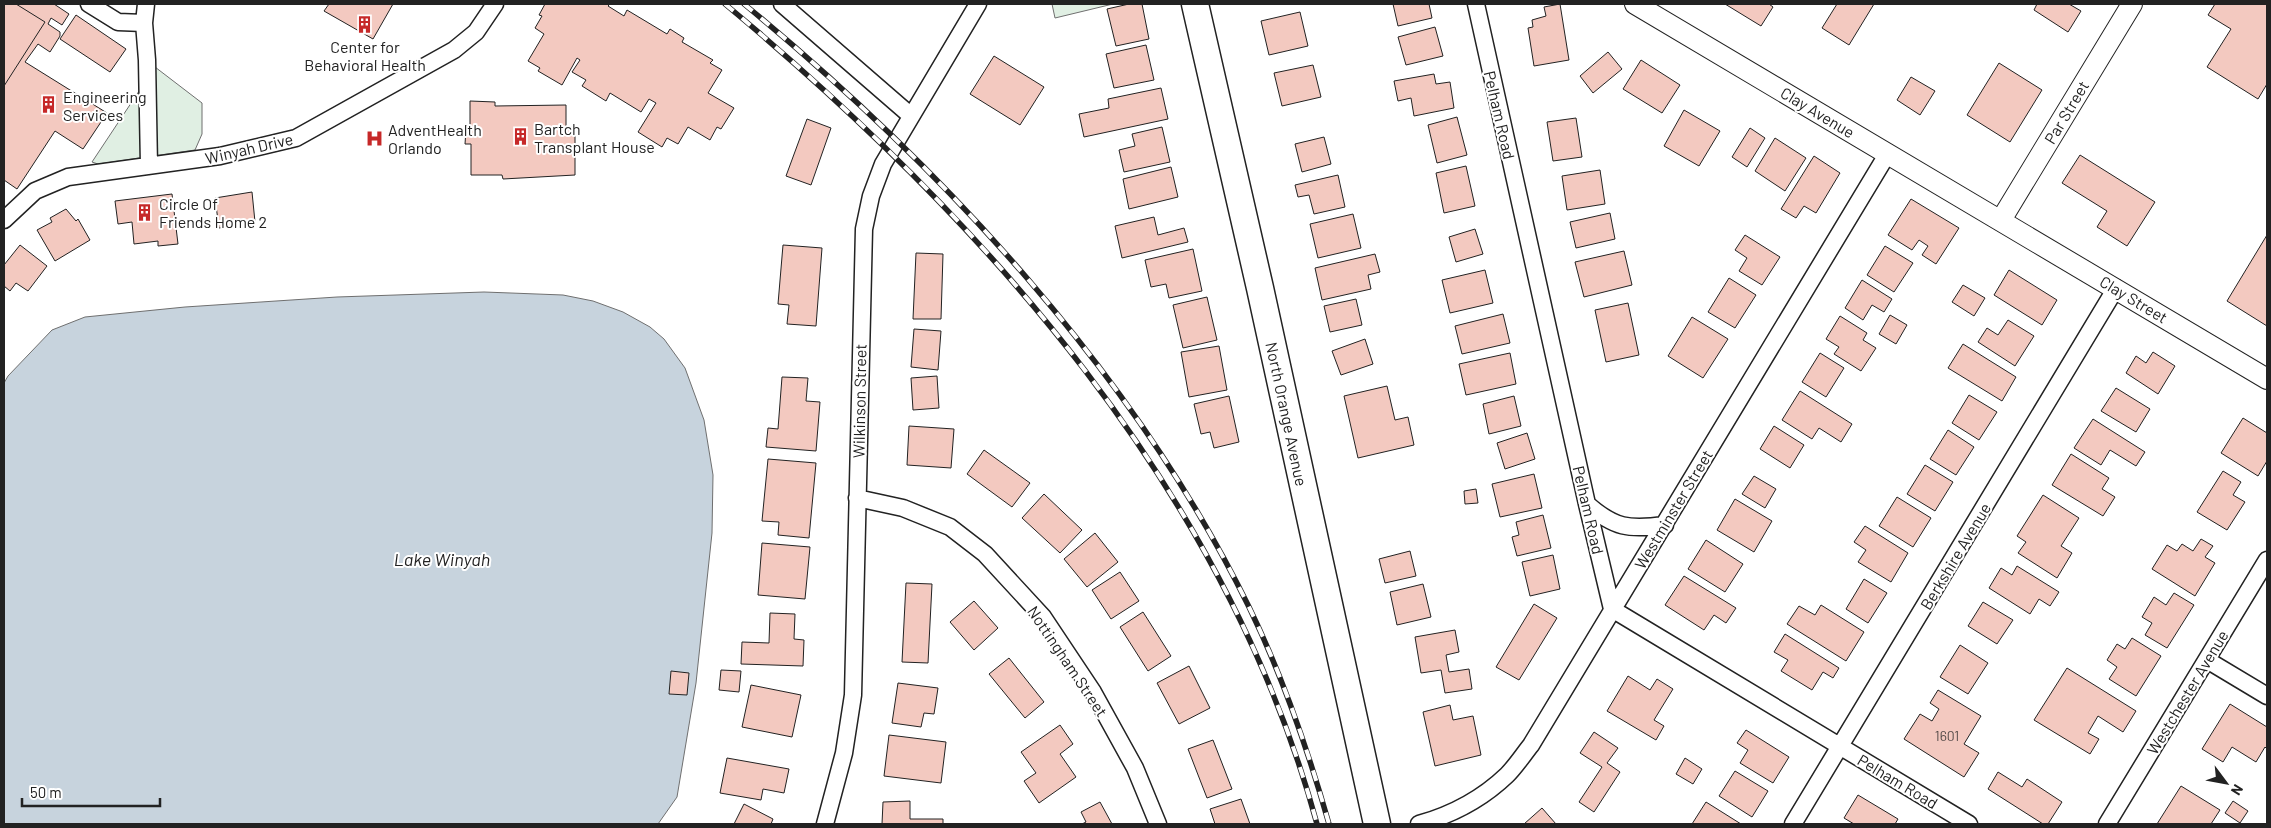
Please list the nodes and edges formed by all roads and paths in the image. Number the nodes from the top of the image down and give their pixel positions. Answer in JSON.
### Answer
{"nodes":[{"id":1,"x":89,"y":4,"type":"edge"},
{"id":2,"x":146,"y":4,"type":"edge"},
{"id":3,"x":495,"y":4,"type":"edge"},
{"id":4,"x":782,"y":4,"type":"edge"},
{"id":5,"x":978,"y":4,"type":"edge"},
{"id":6,"x":1195,"y":4,"type":"edge"},
{"id":7,"x":2132,"y":4,"type":"edge"},
{"id":8,"x":1645,"y":6,"type":"edge"},
{"id":9,"x":1478,"y":7,"type":"edge"},
{"id":10,"x":801,"y":10,"type":"edge"},
{"id":11,"x":144,"y":23,"type":"junction"},
{"id":12,"x":910,"y":115,"type":"junction"},
{"id":13,"x":1888,"y":153,"type":"junction"},
{"id":14,"x":149,"y":166,"type":"junction"},
{"id":15,"x":4,"y":220,"type":"edge"},
{"id":16,"x":2001,"y":220,"type":"junction"},
{"id":17,"x":2116,"y":288,"type":"junction"},
{"id":18,"x":2267,"y":379,"type":"edge"},
{"id":19,"x":857,"y":498,"type":"junction"},
{"id":20,"x":1587,"y":504,"type":"junction"},
{"id":21,"x":1664,"y":525,"type":"junction"},
{"id":22,"x":2267,"y":560,"type":"edge"},
{"id":23,"x":1612,"y":608,"type":"junction"},
{"id":24,"x":2207,"y":660,"type":"junction"},
{"id":25,"x":2267,"y":696,"type":"edge"},
{"id":26,"x":1840,"y":746,"type":"junction"},
{"id":27,"x":825,"y":824,"type":"edge"},
{"id":28,"x":1158,"y":824,"type":"edge"},
{"id":29,"x":1377,"y":824,"type":"edge"},
{"id":30,"x":1420,"y":824,"type":"edge"},
{"id":31,"x":1793,"y":824,"type":"edge"},
{"id":32,"x":1969,"y":824,"type":"edge"},
{"id":33,"x":2107,"y":824,"type":"edge"}],
"edges":[{"from":1,"to":11,"type":"street"},
{"from":2,"to":11,"type":"street"},
{"from":3,"to":14,"type":"street","name":"Winyah Drive"},
{"from":4,"to":10,"type":"street"},
{"from":5,"to":12,"type":"street","name":"Wilkinson Street"},
{"from":6,"to":29,"type":"main road","name":"North Orange Avenue"},
{"from":7,"to":16,"type":"street","name":"Par Street"},
{"from":8,"to":13,"type":"street","name":"Clay Avenue"},
{"from":9,"to":20,"type":"street","name":"Pelham Road"},
{"from":10,"to":12,"type":"street"},
{"from":11,"to":14,"type":"street"},
{"from":12,"to":19,"type":"street","name":"Wilkinson Street"},
{"from":13,"to":16,"type":"street","name":"Clay Avenue"},
{"from":13,"to":21,"type":"street","name":"Westminster Street"},
{"from":14,"to":15,"type":"street","name":"Winyah Drive"},
{"from":16,"to":17,"type":"street","name":"Clay Street"},
{"from":17,"to":18,"type":"street","name":"Clay Street"},
{"from":17,"to":26,"type":"street","name":"Berkshire Avenue"},
{"from":19,"to":27,"type":"street","name":"Wilkinson Street"},
{"from":19,"to":28,"type":"street","name":"Nottingham Street"},
{"from":20,"to":21,"type":"street"},
{"from":20,"to":23,"type":"street","name":"Pelham Road"},
{"from":21,"to":23,"type":"street","name":"Westminster Street"},
{"from":22,"to":24,"type":"street","name":"Westchester Avenue"},
{"from":23,"to":26,"type":"street","name":"Pelham Road"},
{"from":23,"to":30,"type":"street","name":"Westminster Street"},
{"from":24,"to":25,"type":"street"},
{"from":24,"to":33,"type":"street","name":"Westchester Avenue"},
{"from":26,"to":31,"type":"street","name":"Berkshire Avenue"},
{"from":26,"to":32,"type":"street","name":"Pelham Road"}]}
